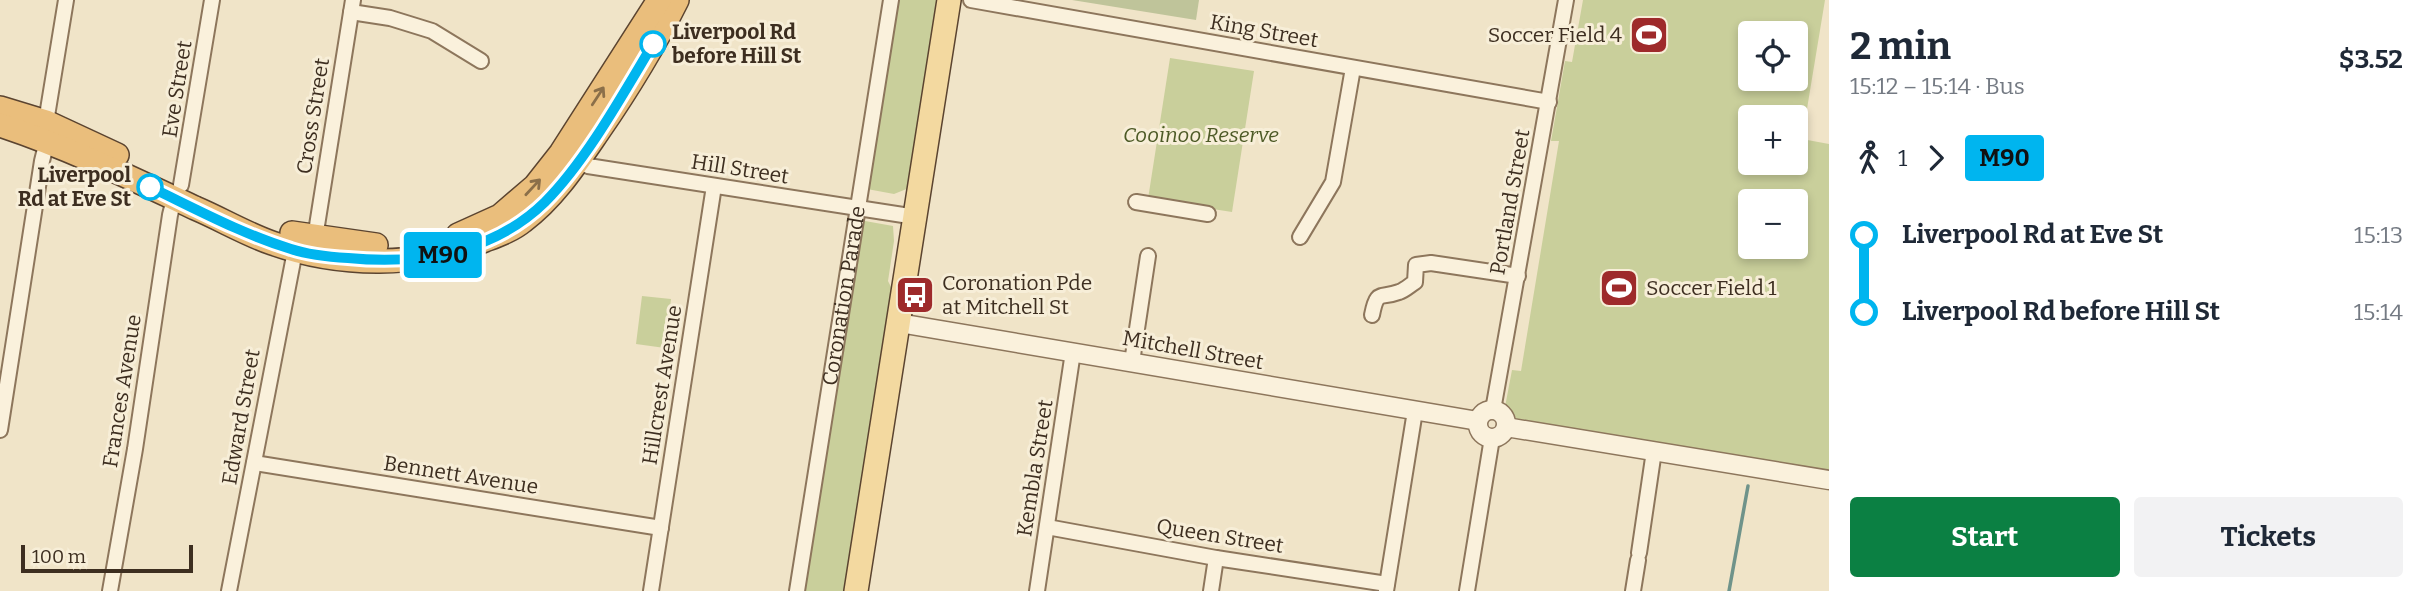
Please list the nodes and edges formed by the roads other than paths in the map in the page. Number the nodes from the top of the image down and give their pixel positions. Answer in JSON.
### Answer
{"nodes":[{"id":1,"x":66,"y":0,"type":"edge"},
{"id":2,"x":212,"y":0,"type":"edge"},
{"id":3,"x":659,"y":0,"type":"edge"},
{"id":4,"x":677,"y":0,"type":"edge"},
{"id":5,"x":891,"y":0,"type":"edge"},
{"id":6,"x":949,"y":0,"type":"edge"},
{"id":7,"x":971,"y":0,"type":"edge"},
{"id":8,"x":1566,"y":0,"type":"edge"},
{"id":9,"x":352,"y":6,"type":"edge"},
{"id":10,"x":481,"y":61,"type":"dead end"},
{"id":11,"x":1353,"y":68,"type":"junction"},
{"id":12,"x":1549,"y":102,"type":"junction"},
{"id":13,"x":0,"y":108,"type":"edge"},
{"id":14,"x":0,"y":125,"type":"edge"},
{"id":15,"x":47,"y":131,"type":"junction"},
{"id":16,"x":570,"y":157,"type":"junction"},
{"id":17,"x":714,"y":186,"type":"junction"},
{"id":18,"x":178,"y":192,"type":"junction"},
{"id":19,"x":1136,"y":202,"type":"dead end"},
{"id":20,"x":859,"y":209,"type":"junction"},
{"id":21,"x":1209,"y":214,"type":"dead end"},
{"id":22,"x":916,"y":217,"type":"junction"},
{"id":23,"x":1300,"y":237,"type":"dead end"},
{"id":24,"x":314,"y":238,"type":"junction"},
{"id":25,"x":295,"y":251,"type":"junction"},
{"id":26,"x":1148,"y":256,"type":"dead end"},
{"id":27,"x":1518,"y":276,"type":"junction"},
{"id":28,"x":1372,"y":315,"type":"dead end"},
{"id":29,"x":899,"y":323,"type":"junction"},
{"id":30,"x":1073,"y":352,"type":"junction"},
{"id":31,"x":1132,"y":362,"type":"junction"},
{"id":32,"x":1493,"y":410,"type":"junction"},
{"id":33,"x":1415,"y":411,"type":"junction"},
{"id":34,"x":1478,"y":421,"type":"junction"},
{"id":35,"x":0,"y":430,"type":"edge"},
{"id":36,"x":1499,"y":432,"type":"junction"},
{"id":37,"x":1654,"y":451,"type":"junction"},
{"id":38,"x":254,"y":463,"type":"junction"},
{"id":39,"x":1829,"y":480,"type":"edge"},
{"id":40,"x":1048,"y":527,"type":"junction"},
{"id":41,"x":661,"y":528,"type":"junction"},
{"id":42,"x":1216,"y":558,"type":"junction"},
{"id":43,"x":1386,"y":587,"type":"edge"},
{"id":44,"x":110,"y":591,"type":"edge"},
{"id":45,"x":229,"y":591,"type":"edge"},
{"id":46,"x":651,"y":591,"type":"edge"},
{"id":47,"x":797,"y":591,"type":"edge"},
{"id":48,"x":856,"y":591,"type":"edge"},
{"id":49,"x":1037,"y":591,"type":"edge"},
{"id":50,"x":1211,"y":591,"type":"edge"},
{"id":51,"x":1467,"y":591,"type":"edge"},
{"id":52,"x":1633,"y":591,"type":"edge"}],
"edges":[{"from":1,"to":15,"type":"street"},
{"from":2,"to":18,"type":"street","name":"Eve Street"},
{"from":16,"to":3,"type":"highway","one_way":true},
{"from":4,"to":16,"type":"highway"},
{"from":5,"to":20,"type":"street","name":"Coronation Parade"},
{"from":6,"to":22,"type":"main road"},
{"from":7,"to":11,"type":"street","name":"King Street"},
{"from":8,"to":12,"type":"street","name":"Portland Street"},
{"from":9,"to":10,"type":"street"},
{"from":9,"to":24,"type":"street","name":"Cross Street"},
{"from":11,"to":12,"type":"street","name":"King Street"},
{"from":11,"to":23,"type":"street"},
{"from":12,"to":27,"type":"street","name":"Portland Street"},
{"from":13,"to":15,"type":"highway"},
{"from":14,"to":15,"type":"highway"},
{"from":15,"to":18,"type":"highway"},
{"from":15,"to":35,"type":"street"},
{"from":16,"to":17,"type":"street","name":"Hill Street"},
{"from":24,"to":16,"type":"highway","one_way":true},
{"from":16,"to":25,"type":"highway"},
{"from":17,"to":20,"type":"street","name":"Hill Street"},
{"from":17,"to":41,"type":"street","name":"Hillcrest Avenue"},
{"from":18,"to":24,"type":"highway"},
{"from":18,"to":25,"type":"highway"},
{"from":18,"to":44,"type":"street","name":"Frances Avenue"},
{"from":19,"to":21,"type":"street"},
{"from":20,"to":22,"type":"street","name":"Hill Street"},
{"from":20,"to":47,"type":"street","name":"Coronation Parade"},
{"from":22,"to":29,"type":"main road"},
{"from":25,"to":38,"type":"street","name":"Edward Street"},
{"from":26,"to":31,"type":"street"},
{"from":27,"to":28,"type":"street"},
{"from":27,"to":32,"type":"street","name":"Portland Street"},
{"from":29,"to":30,"type":"street","name":"Mitchell Street"},
{"from":29,"to":48,"type":"main road"},
{"from":30,"to":31,"type":"street","name":"Mitchell Street"},
{"from":30,"to":40,"type":"street","name":"Kembla Street"},
{"from":31,"to":33,"type":"street","name":"Mitchell Street"},
{"from":32,"to":34,"type":"street"},
{"from":32,"to":36,"type":"street"},
{"from":33,"to":34,"type":"street","name":"Mitchell Street"},
{"from":33,"to":43,"type":"street"},
{"from":34,"to":36,"type":"street"},
{"from":36,"to":37,"type":"street"},
{"from":36,"to":51,"type":"street"},
{"from":37,"to":39,"type":"street"},
{"from":37,"to":52,"type":"street"},
{"from":38,"to":41,"type":"street","name":"Bennett Avenue"},
{"from":38,"to":45,"type":"street","name":"Edward Street"},
{"from":40,"to":42,"type":"street","name":"Queen Street"},
{"from":40,"to":49,"type":"street","name":"Kembla Street"},
{"from":41,"to":46,"type":"street","name":"Hillcrest Avenue"},
{"from":42,"to":43,"type":"street","name":"Queen Street"},
{"from":42,"to":50,"type":"street"}]}
